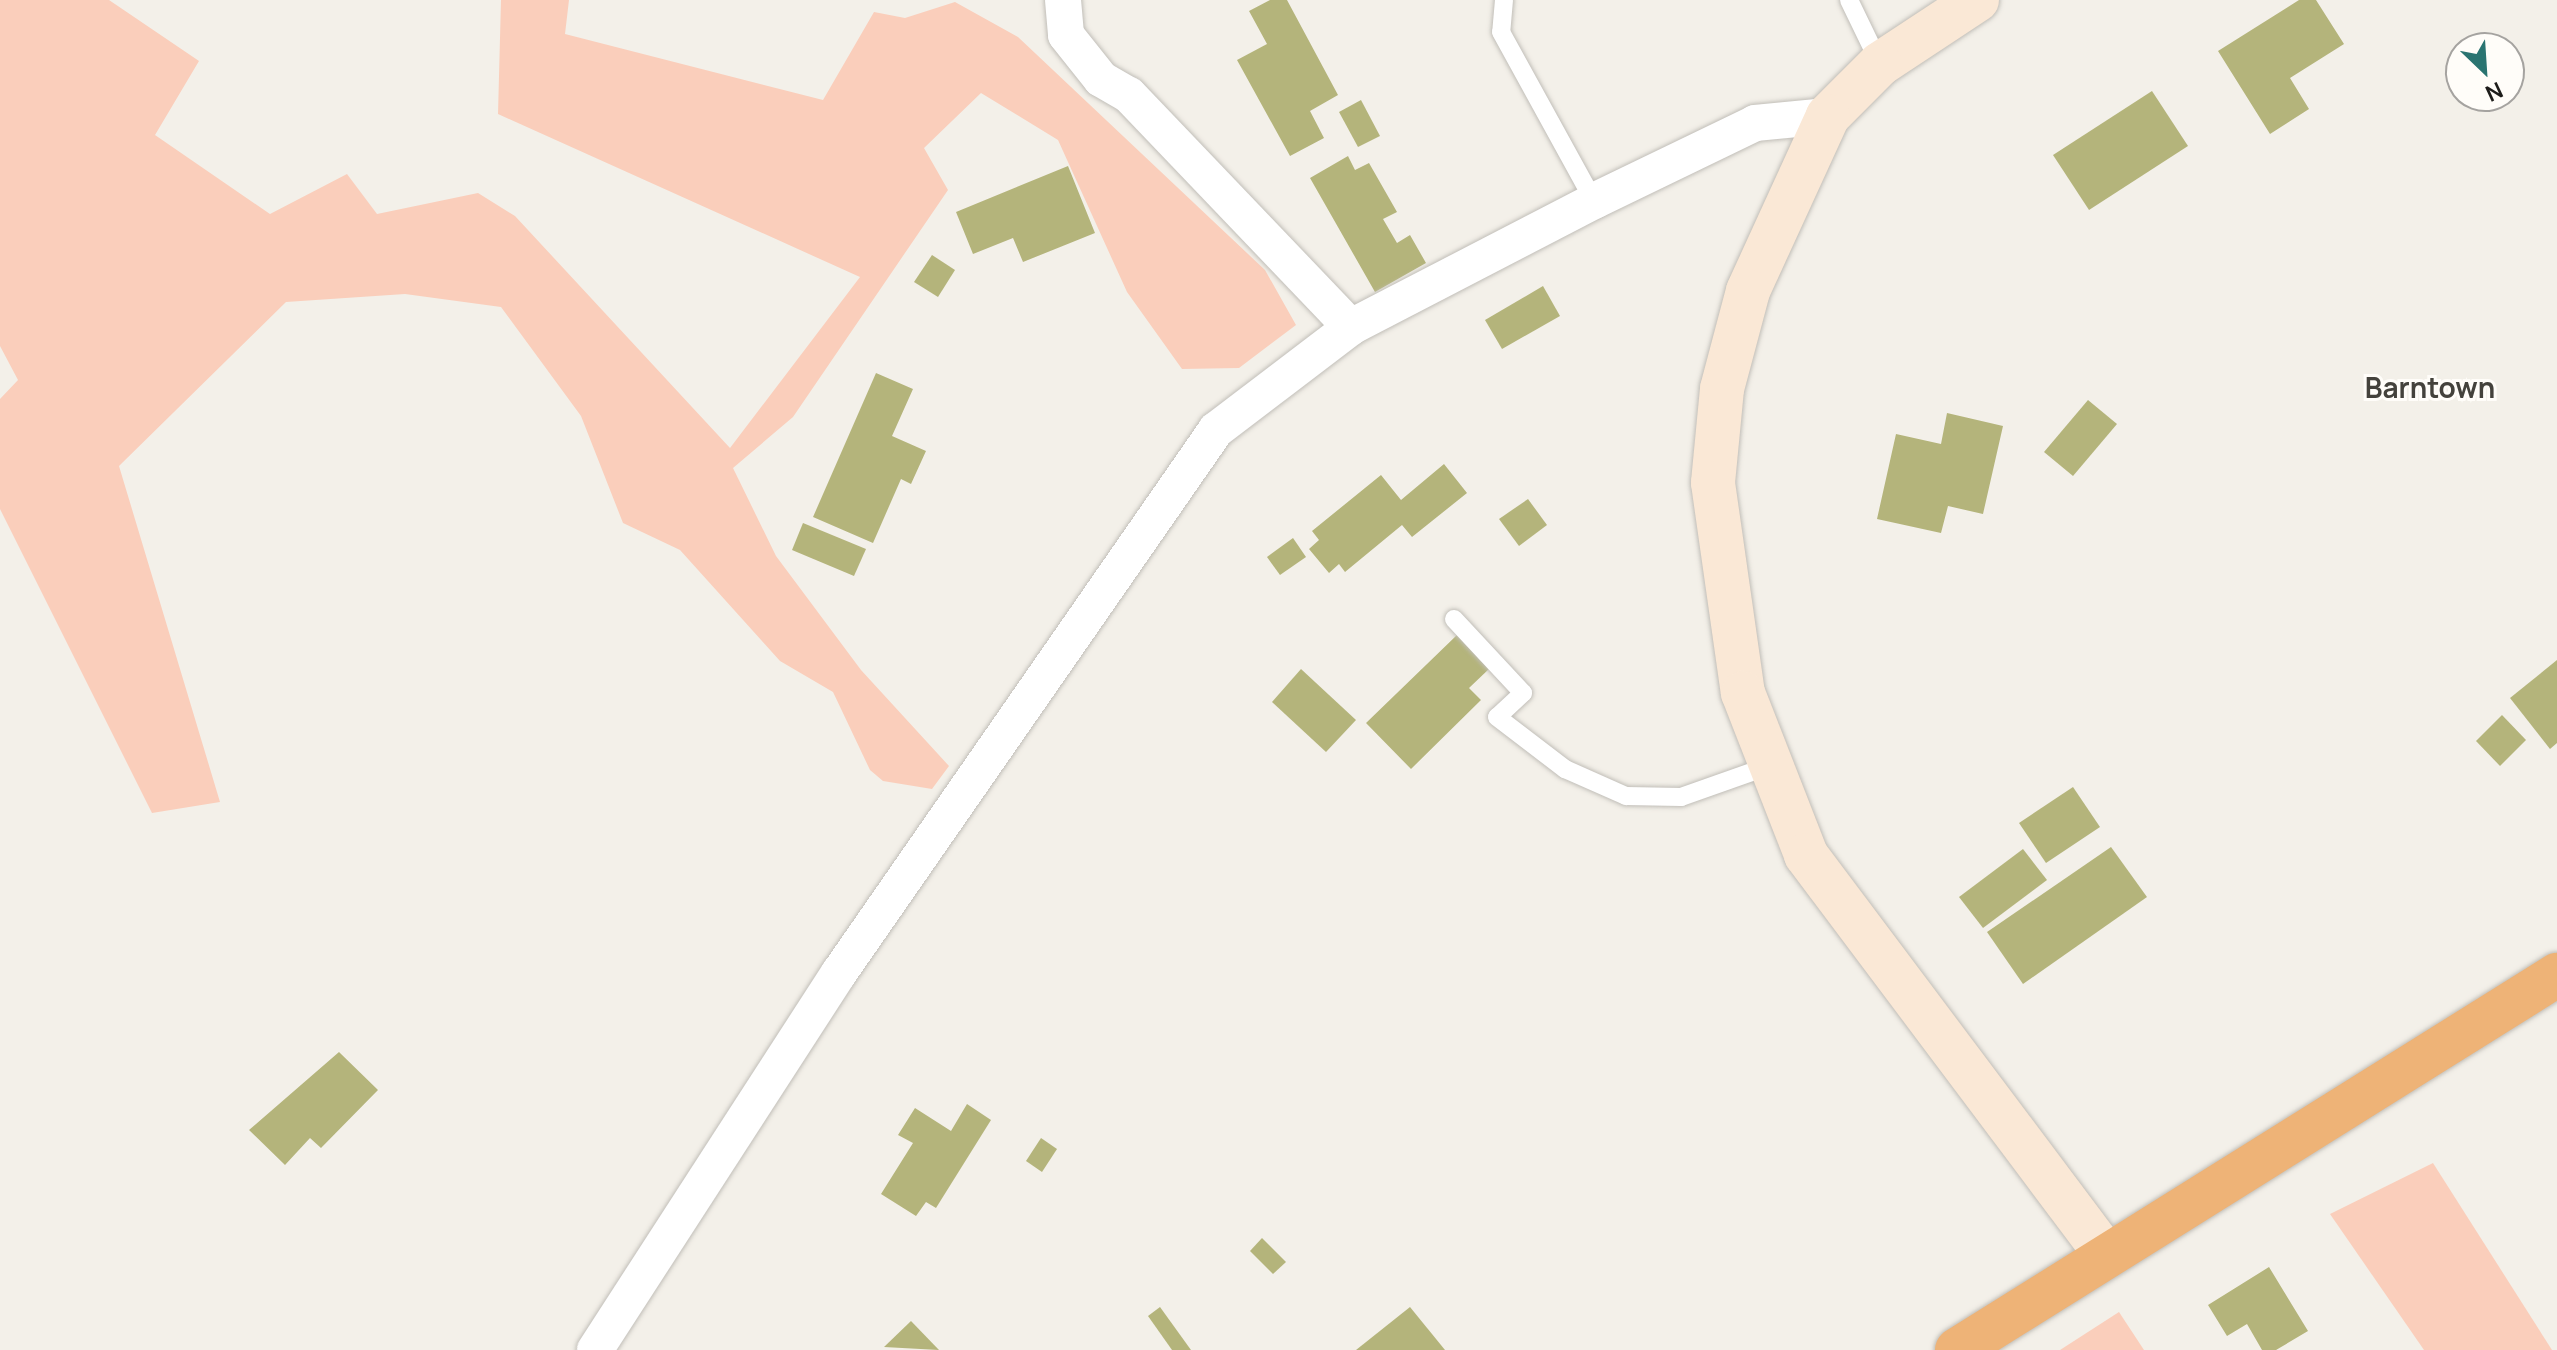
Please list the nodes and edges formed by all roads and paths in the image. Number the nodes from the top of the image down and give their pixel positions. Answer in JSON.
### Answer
{"nodes":[{"id":1,"x":1063,"y":0,"type":"edge"},
{"id":2,"x":1504,"y":0,"type":"edge"},
{"id":3,"x":1849,"y":0,"type":"edge"},
{"id":4,"x":1977,"y":0,"type":"edge"},
{"id":5,"x":1880,"y":64,"type":"junction"},
{"id":6,"x":1828,"y":116,"type":"junction"},
{"id":7,"x":1594,"y":201,"type":"junction"},
{"id":8,"x":1351,"y":327,"type":"junction"},
{"id":9,"x":1454,"y":619,"type":"dead end"},
{"id":10,"x":1766,"y":767,"type":"junction"},
{"id":11,"x":2557,"y":975,"type":"edge"},
{"id":12,"x":2106,"y":1255,"type":"junction"},
{"id":13,"x":595,"y":1350,"type":"edge"},
{"id":14,"x":1957,"y":1350,"type":"edge"}],
"edges":[{"from":1,"to":8,"type":"street"},
{"from":2,"to":7,"type":"lane"},
{"from":3,"to":5,"type":"lane"},
{"from":4,"to":5,"type":"street"},
{"from":5,"to":6,"type":"street"},
{"from":6,"to":7,"type":"street"},
{"from":6,"to":10,"type":"street"},
{"from":7,"to":8,"type":"street"},
{"from":8,"to":13,"type":"street"},
{"from":9,"to":10,"type":"lane"},
{"from":10,"to":12,"type":"street"},
{"from":11,"to":12,"type":"highway"},
{"from":12,"to":14,"type":"highway"}]}
